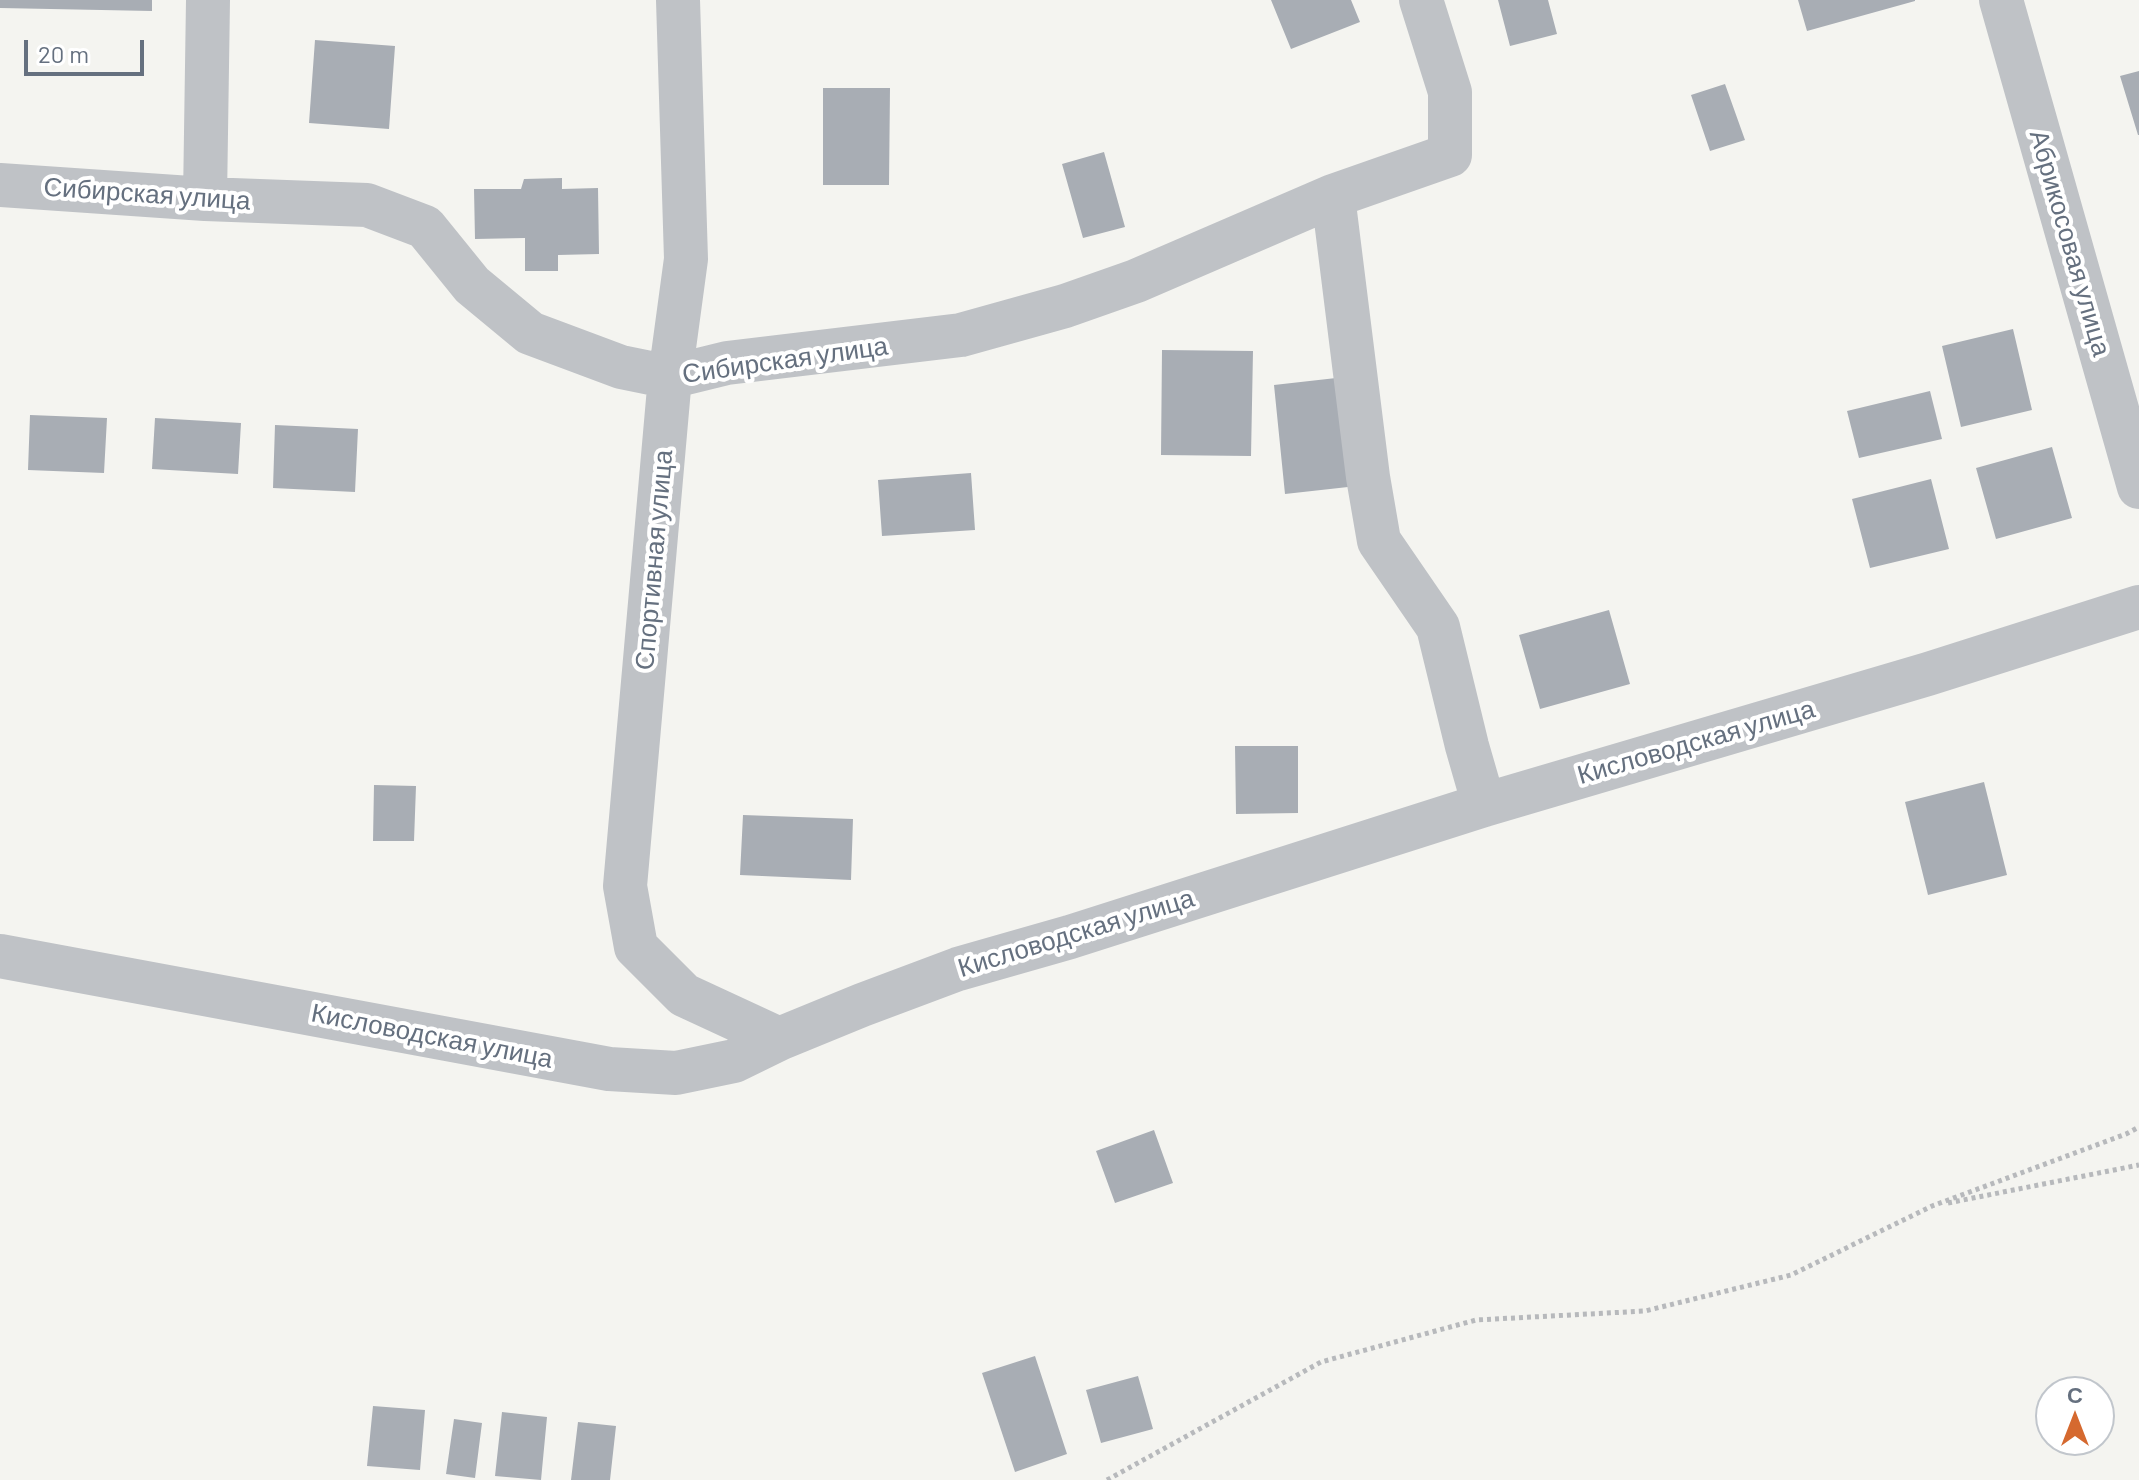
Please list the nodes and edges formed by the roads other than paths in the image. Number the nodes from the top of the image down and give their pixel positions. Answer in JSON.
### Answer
{"nodes":[{"id":1,"x":208,"y":0,"type":"edge"},
{"id":2,"x":678,"y":0,"type":"edge"},
{"id":3,"x":1421,"y":0,"type":"edge"},
{"id":4,"x":2001,"y":0,"type":"edge"},
{"id":5,"x":0,"y":185,"type":"edge"},
{"id":6,"x":1333,"y":196,"type":"junction"},
{"id":7,"x":205,"y":199,"type":"junction"},
{"id":8,"x":670,"y":377,"type":"junction"},
{"id":9,"x":2139,"y":487,"type":"edge"},
{"id":10,"x":2139,"y":607,"type":"edge"},
{"id":11,"x":1484,"y":805,"type":"junction"},
{"id":12,"x":0,"y":956,"type":"edge"},
{"id":13,"x":779,"y":1039,"type":"junction"}],
"edges":[{"from":1,"to":7,"type":"street"},
{"from":2,"to":8,"type":"street","name":"Спортивная улица"},
{"from":3,"to":6,"type":"street","name":"Сибирская улица"},
{"from":4,"to":9,"type":"street","name":"Абрикосовая улица"},
{"from":5,"to":7,"type":"street","name":"Сибирская улица"},
{"from":6,"to":8,"type":"street","name":"Сибирская улица"},
{"from":6,"to":11,"type":"street"},
{"from":7,"to":8,"type":"street","name":"Сибирская улица"},
{"from":8,"to":13,"type":"street","name":"Спортивная улица"},
{"from":10,"to":11,"type":"street","name":"Кисловодская улица"},
{"from":11,"to":13,"type":"street","name":"Кисловодская улица"},
{"from":12,"to":13,"type":"street","name":"Кисловодская улица"}]}
